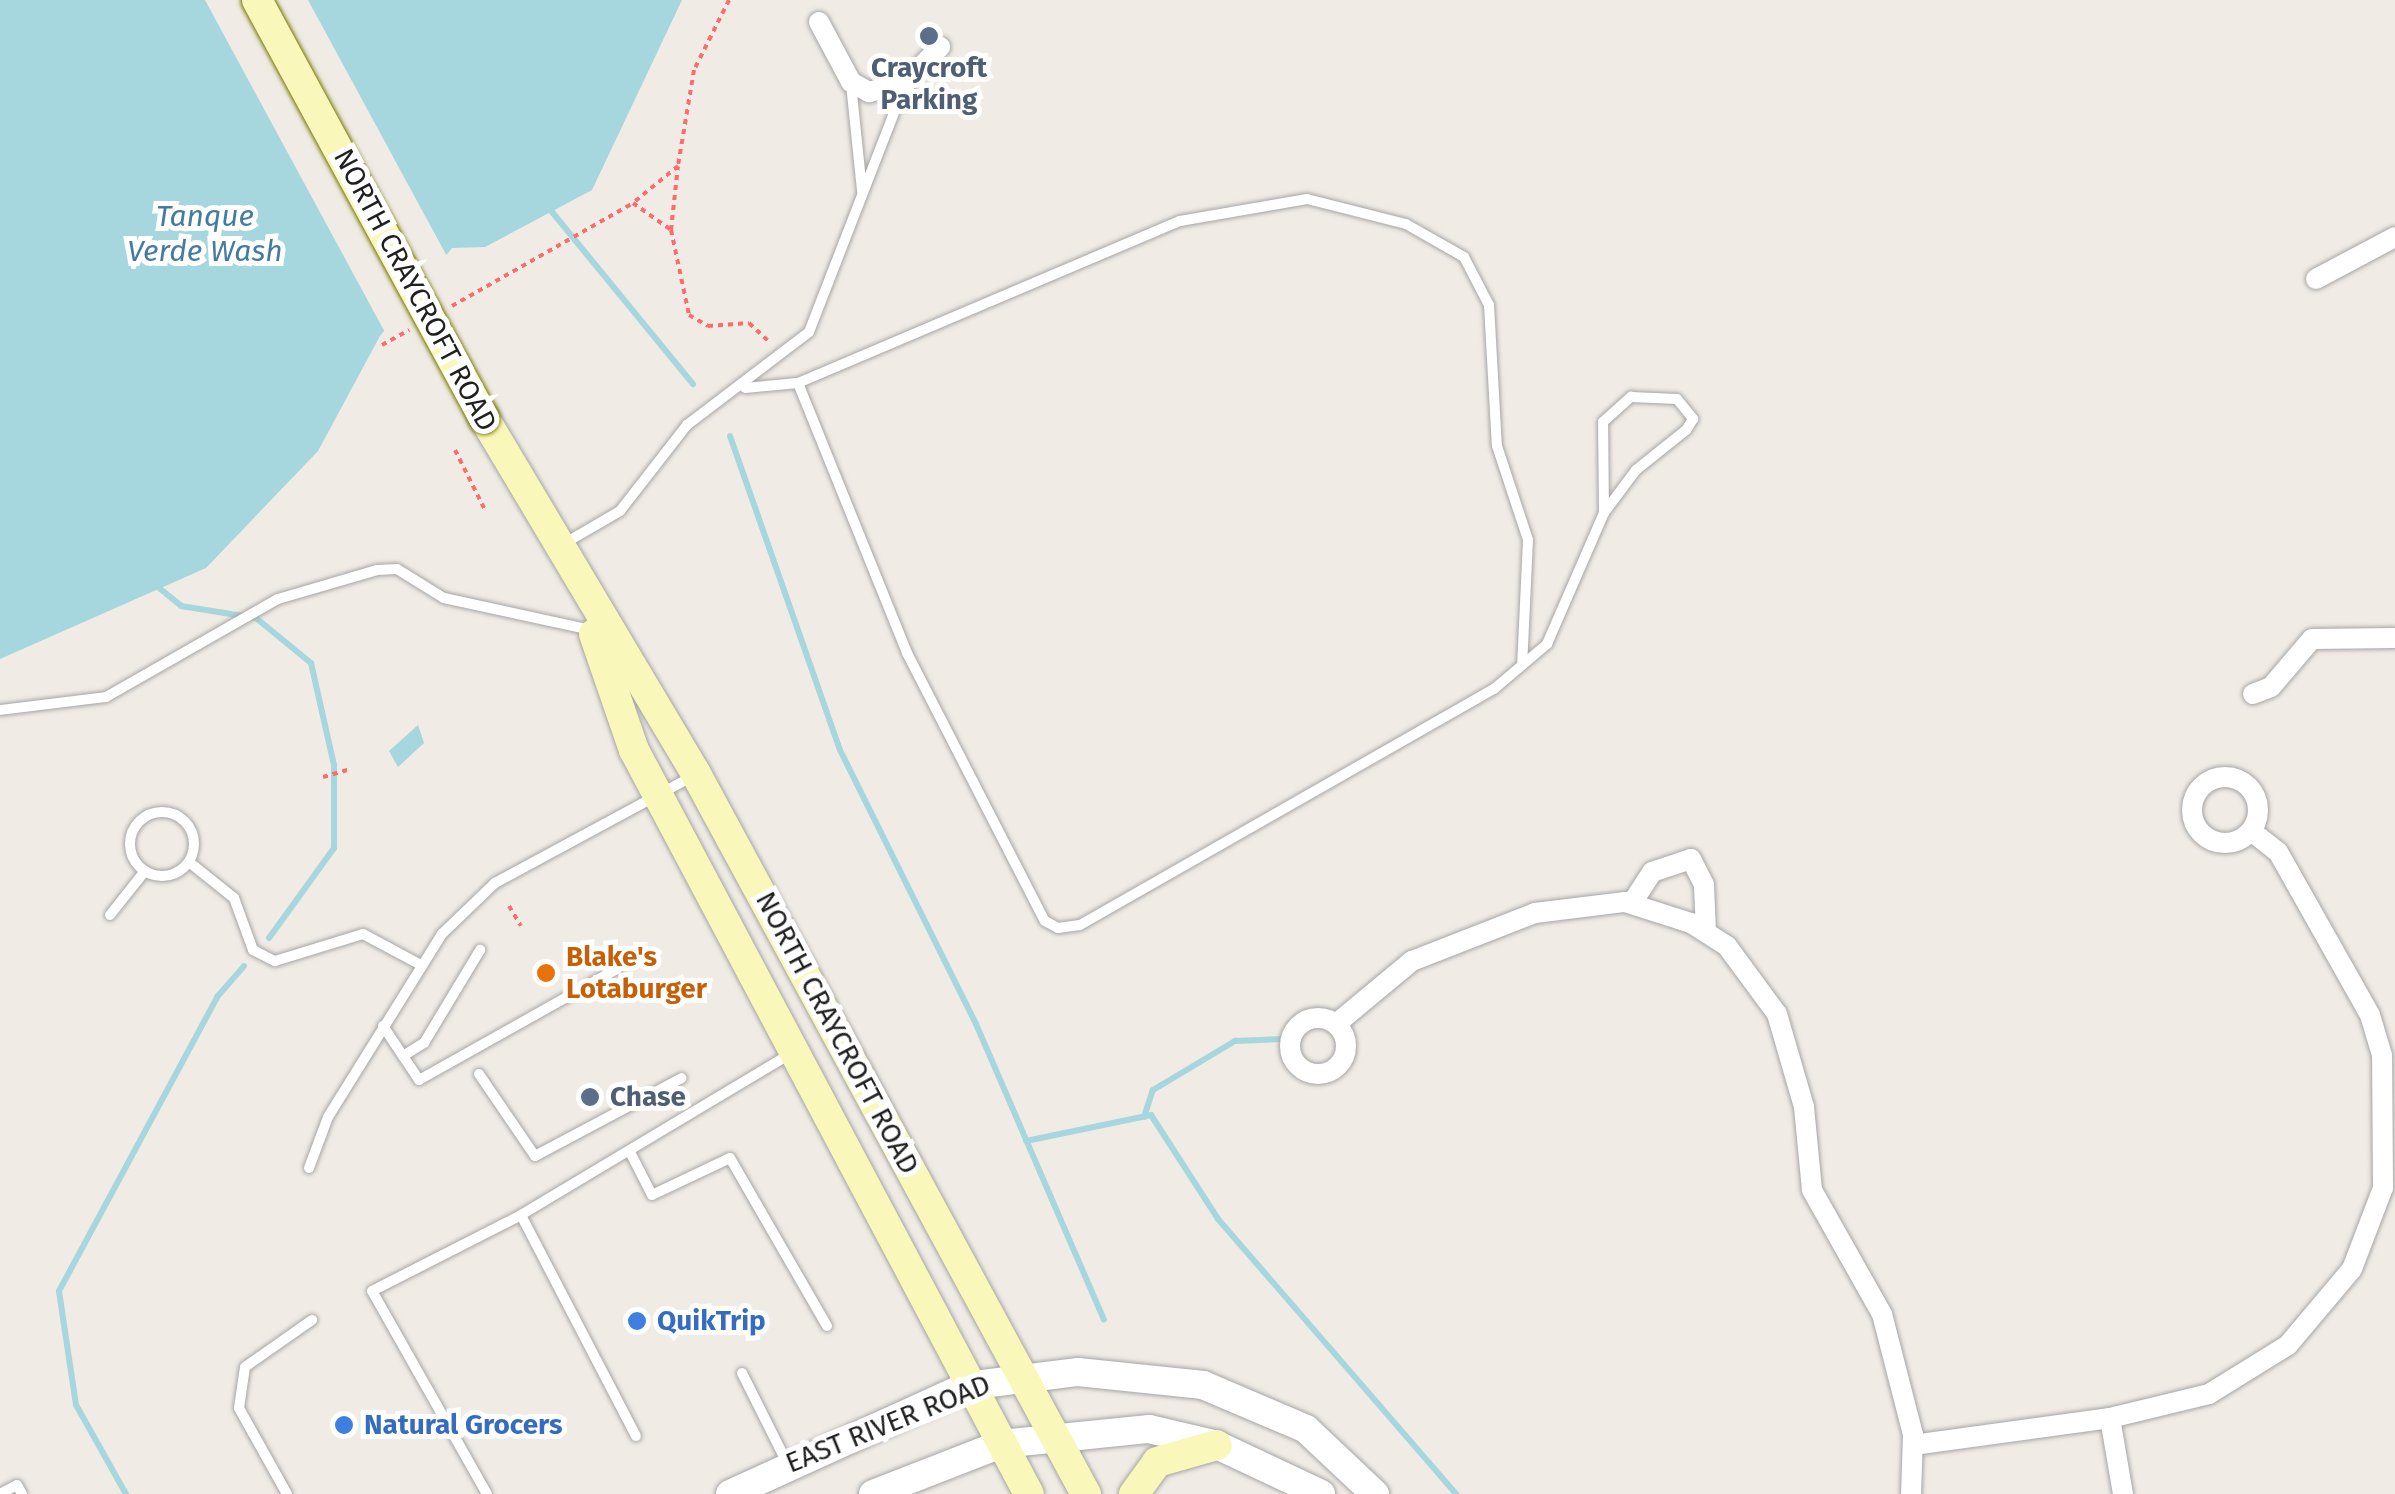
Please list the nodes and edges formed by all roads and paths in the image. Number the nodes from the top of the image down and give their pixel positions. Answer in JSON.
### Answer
{"nodes":[{"id":1,"x":257,"y":0,"type":"edge"},
{"id":2,"x":729,"y":0,"type":"edge"},
{"id":3,"x":819,"y":22,"type":"dead end"},
{"id":4,"x":940,"y":48,"type":"dead end"},
{"id":5,"x":851,"y":82,"type":"junction"},
{"id":6,"x":906,"y":82,"type":"junction"},
{"id":7,"x":678,"y":166,"type":"junction"},
{"id":8,"x":862,"y":197,"type":"junction"},
{"id":9,"x":630,"y":205,"type":"junction"},
{"id":10,"x":671,"y":230,"type":"junction"},
{"id":11,"x":2395,"y":238,"type":"edge"},
{"id":12,"x":506,"y":276,"type":"dead end"},
{"id":13,"x":2316,"y":279,"type":"dead end"},
{"id":14,"x":780,"y":358,"type":"junction"},
{"id":15,"x":798,"y":383,"type":"junction"},
{"id":16,"x":745,"y":388,"type":"junction"},
{"id":17,"x":455,"y":450,"type":"dead end"},
{"id":18,"x":484,"y":508,"type":"dead end"},
{"id":19,"x":1604,"y":513,"type":"junction"},
{"id":20,"x":555,"y":548,"type":"junction"},
{"id":21,"x":573,"y":580,"type":"junction"},
{"id":22,"x":592,"y":630,"type":"junction"},
{"id":23,"x":2395,"y":638,"type":"edge"},
{"id":24,"x":1522,"y":665,"type":"junction"},
{"id":25,"x":2253,"y":694,"type":"dead end"},
{"id":26,"x":0,"y":710,"type":"edge"},
{"id":27,"x":350,"y":769,"type":"dead end"},
{"id":28,"x":696,"y":774,"type":"junction"},
{"id":29,"x":323,"y":777,"type":"dead end"},
{"id":30,"x":656,"y":792,"type":"junction"},
{"id":31,"x":2251,"y":831,"type":"dead end"},
{"id":32,"x":189,"y":862,"type":"junction"},
{"id":33,"x":145,"y":871,"type":"junction"},
{"id":34,"x":1632,"y":903,"type":"junction"},
{"id":35,"x":509,"y":906,"type":"dead end"},
{"id":36,"x":110,"y":915,"type":"dead end"},
{"id":37,"x":521,"y":926,"type":"dead end"},
{"id":38,"x":1706,"y":932,"type":"junction"},
{"id":39,"x":480,"y":950,"type":"dead end"},
{"id":40,"x":620,"y":959,"type":"dead end"},
{"id":41,"x":421,"y":964,"type":"junction"},
{"id":42,"x":1336,"y":1024,"type":"dead end"},
{"id":43,"x":383,"y":1026,"type":"junction"},
{"id":44,"x":790,"y":1054,"type":"junction"},
{"id":45,"x":403,"y":1056,"type":"junction"},
{"id":46,"x":479,"y":1074,"type":"dead end"},
{"id":47,"x":682,"y":1078,"type":"dead end"},
{"id":48,"x":630,"y":1152,"type":"junction"},
{"id":49,"x":309,"y":1168,"type":"dead end"},
{"id":50,"x":521,"y":1215,"type":"junction"},
{"id":51,"x":312,"y":1320,"type":"dead end"},
{"id":52,"x":827,"y":1326,"type":"dead end"},
{"id":53,"x":1021,"y":1372,"type":"junction"},
{"id":54,"x":742,"y":1373,"type":"dead end"},
{"id":55,"x":967,"y":1386,"type":"junction"},
{"id":56,"x":2110,"y":1418,"type":"junction"},
{"id":57,"x":1053,"y":1434,"type":"junction"},
{"id":58,"x":636,"y":1436,"type":"dead end"},
{"id":59,"x":1001,"y":1444,"type":"junction"},
{"id":60,"x":1217,"y":1445,"type":"junction"},
{"id":61,"x":1913,"y":1445,"type":"junction"},
{"id":62,"x":787,"y":1463,"type":"junction"},
{"id":63,"x":0,"y":1494,"type":"edge"},
{"id":64,"x":22,"y":1494,"type":"edge"},
{"id":65,"x":287,"y":1494,"type":"edge"},
{"id":66,"x":487,"y":1494,"type":"edge"},
{"id":67,"x":730,"y":1494,"type":"edge"},
{"id":68,"x":873,"y":1494,"type":"edge"},
{"id":69,"x":1028,"y":1494,"type":"edge"},
{"id":70,"x":1086,"y":1494,"type":"edge"},
{"id":71,"x":1134,"y":1494,"type":"edge"},
{"id":72,"x":1321,"y":1494,"type":"edge"},
{"id":73,"x":1375,"y":1494,"type":"edge"},
{"id":74,"x":1912,"y":1494,"type":"edge"},
{"id":75,"x":2123,"y":1494,"type":"edge"}],
"edges":[{"from":1,"to":20,"type":"main road","name":"NORTH CRAYCROFT ROAD","bridge":true},
{"from":2,"to":7,"type":"path"},
{"from":3,"to":5,"type":"street"},
{"from":4,"to":6,"type":"street"},
{"from":5,"to":6,"type":"street"},
{"from":5,"to":8,"type":"lane"},
{"from":6,"to":8,"type":"lane"},
{"from":7,"to":9,"type":"path"},
{"from":7,"to":10,"type":"path"},
{"from":8,"to":14,"type":"lane"},
{"from":9,"to":10,"type":"path"},
{"from":9,"to":12,"type":"path"},
{"from":10,"to":14,"type":"path"},
{"from":11,"to":13,"type":"street"},
{"from":14,"to":16,"type":"lane"},
{"from":15,"to":16,"type":"lane"},
{"from":15,"to":24,"type":"lane"},
{"from":15,"to":24,"type":"lane"},
{"from":16,"to":20,"type":"lane"},
{"from":17,"to":18,"type":"path"},
{"from":19,"to":19,"type":"lane"},
{"from":19,"to":24,"type":"lane"},
{"from":20,"to":21,"type":"main road","name":"NORTH CRAYCROFT ROAD"},
{"from":21,"to":22,"type":"main road","name":"NORTH CRAYCROFT ROAD"},
{"from":21,"to":28,"type":"main road","name":"NORTH CRAYCROFT ROAD"},
{"from":22,"to":26,"type":"lane"},
{"from":22,"to":30,"type":"main road","name":"NORTH CRAYCROFT ROAD"},
{"from":23,"to":25,"type":"street"},
{"from":27,"to":29,"type":"path"},
{"from":28,"to":30,"type":"lane"},
{"from":28,"to":53,"type":"main road","name":"NORTH CRAYCROFT ROAD"},
{"from":30,"to":41,"type":"lane"},
{"from":30,"to":44,"type":"main road","name":"NORTH CRAYCROFT ROAD"},
{"from":31,"to":56,"type":"street"},
{"from":32,"to":33,"type":"lane"},
{"from":32,"to":33,"type":"lane"},
{"from":32,"to":41,"type":"lane"},
{"from":33,"to":36,"type":"lane"},
{"from":34,"to":38,"type":"street"},
{"from":34,"to":38,"type":"street"},
{"from":34,"to":42,"type":"street"},
{"from":35,"to":37,"type":"path"},
{"from":38,"to":61,"type":"street"},
{"from":39,"to":45,"type":"lane"},
{"from":40,"to":45,"type":"lane"},
{"from":41,"to":43,"type":"lane"},
{"from":43,"to":45,"type":"lane"},
{"from":43,"to":49,"type":"lane"},
{"from":44,"to":48,"type":"lane"},
{"from":44,"to":55,"type":"main road","name":"NORTH CRAYCROFT ROAD"},
{"from":46,"to":47,"type":"lane"},
{"from":48,"to":50,"type":"lane"},
{"from":48,"to":52,"type":"lane"},
{"from":50,"to":58,"type":"lane"},
{"from":50,"to":66,"type":"lane"},
{"from":51,"to":65,"type":"lane"},
{"from":53,"to":55,"type":"street","name":"EAST RIVER ROAD"},
{"from":53,"to":57,"type":"main road","name":"NORTH CRAYCROFT ROAD"},
{"from":53,"to":73,"type":"street","name":"EAST RIVER ROAD"},
{"from":54,"to":62,"type":"lane"},
{"from":55,"to":59,"type":"main road","name":"NORTH CRAYCROFT ROAD"},
{"from":55,"to":62,"type":"street","name":"EAST RIVER ROAD"},
{"from":56,"to":61,"type":"street"},
{"from":56,"to":75,"type":"street"},
{"from":57,"to":59,"type":"street"},
{"from":57,"to":60,"type":"street"},
{"from":57,"to":70,"type":"main road","name":"NORTH CRAYCROFT ROAD"},
{"from":59,"to":68,"type":"street"},
{"from":59,"to":69,"type":"main road","name":"NORTH CRAYCROFT ROAD"},
{"from":60,"to":71,"type":"main road"},
{"from":60,"to":72,"type":"street"},
{"from":61,"to":74,"type":"street"},
{"from":62,"to":67,"type":"street","name":"EAST RIVER ROAD"},
{"from":63,"to":64,"type":"lane"}]}
